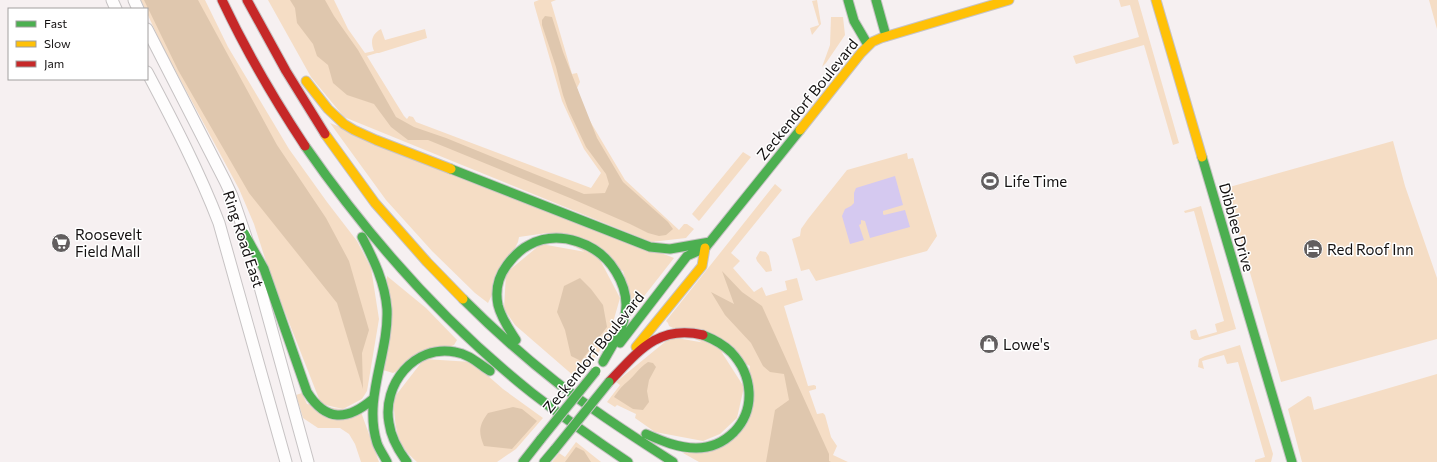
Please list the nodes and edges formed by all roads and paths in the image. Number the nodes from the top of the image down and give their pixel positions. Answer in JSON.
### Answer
{"nodes":[{"id":1,"x":222,"y":0,"type":"edge"},
{"id":2,"x":247,"y":0,"type":"edge"},
{"id":3,"x":848,"y":0,"type":"edge"},
{"id":4,"x":876,"y":0,"type":"edge"},
{"id":5,"x":1008,"y":0,"type":"edge"},
{"id":6,"x":1156,"y":0,"type":"edge"},
{"id":7,"x":262,"y":30,"type":"junction"},
{"id":8,"x":148,"y":31,"type":"edge"},
{"id":9,"x":886,"y":36,"type":"junction"},
{"id":10,"x":868,"y":45,"type":"junction"},
{"id":11,"x":292,"y":64,"type":"dead end"},
{"id":12,"x":148,"y":74,"type":"edge"},
{"id":13,"x":302,"y":76,"type":"dead end"},
{"id":14,"x":341,"y":196,"type":"junction"},
{"id":15,"x":244,"y":233,"type":"junction"},
{"id":16,"x":708,"y":245,"type":"junction"},
{"id":17,"x":528,"y":359,"type":"junction"},
{"id":18,"x":603,"y":362,"type":"junction"},
{"id":19,"x":609,"y":382,"type":"junction"},
{"id":20,"x":538,"y":398,"type":"junction"},
{"id":21,"x":373,"y":399,"type":"junction"},
{"id":22,"x":598,"y":413,"type":"junction"},
{"id":23,"x":601,"y":444,"type":"junction"},
{"id":24,"x":286,"y":462,"type":"edge"},
{"id":25,"x":308,"y":462,"type":"edge"},
{"id":26,"x":387,"y":462,"type":"edge"},
{"id":27,"x":407,"y":462,"type":"edge"},
{"id":28,"x":523,"y":462,"type":"edge"},
{"id":29,"x":544,"y":462,"type":"edge"},
{"id":30,"x":617,"y":462,"type":"edge"},
{"id":31,"x":628,"y":462,"type":"edge"},
{"id":32,"x":673,"y":462,"type":"edge"},
{"id":33,"x":1292,"y":462,"type":"edge"}],
"edges":[{"from":1,"to":14,"type":"main road"},
{"from":2,"to":7,"type":"main road"},
{"from":3,"to":10,"type":"main road"},
{"from":4,"to":9,"type":"main road"},
{"from":5,"to":9,"type":"main road","name":"Zeckendorf Boulevard"},
{"from":6,"to":33,"type":"main road","name":"Dibblee Drive"},
{"from":7,"to":11,"type":"main road"},
{"from":7,"to":17,"type":"main road"},
{"from":8,"to":15,"type":"street","name":"Ring Road East"},
{"from":9,"to":10,"type":"main road","name":"Zeckendorf Boulevard"},
{"from":10,"to":16,"type":"main road","name":"Zeckendorf Boulevard"},
{"from":12,"to":24,"type":"street","name":"Ring Road East"},
{"from":13,"to":16,"type":"main road"},
{"from":14,"to":20,"type":"main road"},
{"from":14,"to":21,"type":"main road"},
{"from":15,"to":21,"type":"main road"},
{"from":15,"to":25,"type":"street","name":"Ring Road East"},
{"from":16,"to":18,"type":"main road","name":"Zeckendorf Boulevard"},
{"from":16,"to":19,"type":"main road","name":"Zeckendorf Boulevard"},
{"from":17,"to":18,"type":"main road"},
{"from":17,"to":22,"type":"main road"},
{"from":18,"to":28,"type":"main road","name":"Zeckendorf Boulevard","bridge":true},
{"from":19,"to":22,"type":"main road"},
{"from":19,"to":29,"type":"main road","name":"Zeckendorf Boulevard","bridge":true},
{"from":20,"to":23,"type":"main road"},
{"from":20,"to":27,"type":"main road"},
{"from":21,"to":26,"type":"main road"},
{"from":22,"to":32,"type":"main road"},
{"from":23,"to":30,"type":"main road"},
{"from":23,"to":31,"type":"main road"}]}
